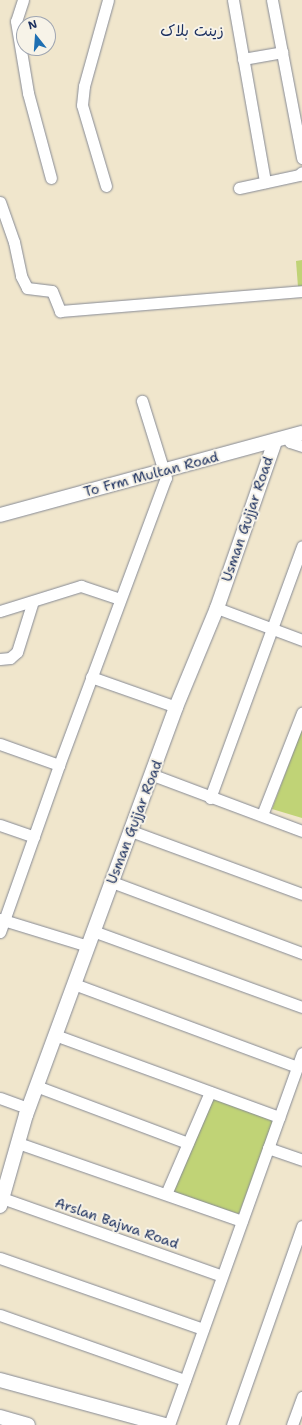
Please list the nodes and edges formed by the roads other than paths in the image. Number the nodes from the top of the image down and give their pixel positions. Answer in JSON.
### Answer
{"nodes":[{"id":1,"x":23,"y":0,"type":"edge"},
{"id":2,"x":108,"y":0,"type":"edge"},
{"id":3,"x":233,"y":0,"type":"edge"},
{"id":4,"x":272,"y":0,"type":"edge"},
{"id":5,"x":282,"y":52,"type":"junction"},
{"id":6,"x":243,"y":59,"type":"junction"},
{"id":7,"x":302,"y":158,"type":"edge"},
{"id":8,"x":302,"y":172,"type":"edge"},
{"id":9,"x":51,"y":178,"type":"dead end"},
{"id":10,"x":265,"y":182,"type":"junction"},
{"id":11,"x":106,"y":186,"type":"dead end"},
{"id":12,"x":239,"y":188,"type":"dead end"},
{"id":13,"x":0,"y":202,"type":"edge"},
{"id":14,"x":302,"y":292,"type":"edge"},
{"id":15,"x":142,"y":400,"type":"dead end"},
{"id":16,"x":295,"y":435,"type":"edge"},
{"id":17,"x":274,"y":441,"type":"junction"},
{"id":18,"x":302,"y":446,"type":"edge"},
{"id":19,"x":164,"y":471,"type":"junction"},
{"id":20,"x":0,"y":515,"type":"edge"},
{"id":21,"x":302,"y":546,"type":"edge"},
{"id":22,"x":120,"y":599,"type":"junction"},
{"id":23,"x":34,"y":601,"type":"junction"},
{"id":24,"x":216,"y":608,"type":"junction"},
{"id":25,"x":0,"y":611,"type":"edge"},
{"id":26,"x":272,"y":629,"type":"junction"},
{"id":27,"x":302,"y":640,"type":"edge"},
{"id":28,"x":0,"y":659,"type":"edge"},
{"id":29,"x":91,"y":677,"type":"junction"},
{"id":30,"x":176,"y":707,"type":"junction"},
{"id":31,"x":302,"y":713,"type":"edge"},
{"id":32,"x":0,"y":744,"type":"edge"},
{"id":33,"x":59,"y":765,"type":"junction"},
{"id":34,"x":153,"y":775,"type":"junction"},
{"id":35,"x":210,"y":798,"type":"junction"},
{"id":36,"x":262,"y":815,"type":"junction"},
{"id":37,"x":0,"y":825,"type":"edge"},
{"id":38,"x":131,"y":831,"type":"junction"},
{"id":39,"x":302,"y":831,"type":"edge"},
{"id":40,"x":34,"y":837,"type":"junction"},
{"id":41,"x":112,"y":882,"type":"junction"},
{"id":42,"x":302,"y":894,"type":"edge"},
{"id":43,"x":2,"y":920,"type":"edge"},
{"id":44,"x":93,"y":931,"type":"junction"},
{"id":45,"x":0,"y":932,"type":"edge"},
{"id":46,"x":88,"y":946,"type":"junction"},
{"id":47,"x":302,"y":953,"type":"edge"},
{"id":48,"x":74,"y":984,"type":"junction"},
{"id":49,"x":302,"y":1007,"type":"edge"},
{"id":50,"x":55,"y":1035,"type":"junction"},
{"id":51,"x":302,"y":1053,"type":"edge"},
{"id":52,"x":297,"y":1066,"type":"junction"},
{"id":53,"x":36,"y":1086,"type":"junction"},
{"id":54,"x":210,"y":1092,"type":"junction"},
{"id":55,"x":0,"y":1098,"type":"edge"},
{"id":56,"x":28,"y":1108,"type":"junction"},
{"id":57,"x":279,"y":1117,"type":"junction"},
{"id":58,"x":188,"y":1142,"type":"junction"},
{"id":59,"x":18,"y":1143,"type":"junction"},
{"id":60,"x":268,"y":1148,"type":"junction"},
{"id":61,"x":302,"y":1160,"type":"edge"},
{"id":62,"x":166,"y":1194,"type":"junction"},
{"id":63,"x":1,"y":1202,"type":"edge"},
{"id":64,"x":242,"y":1221,"type":"junction"},
{"id":65,"x":302,"y":1226,"type":"edge"},
{"id":66,"x":0,"y":1258,"type":"edge"},
{"id":67,"x":222,"y":1276,"type":"junction"},
{"id":68,"x":0,"y":1315,"type":"edge"},
{"id":69,"x":203,"y":1329,"type":"junction"},
{"id":70,"x":0,"y":1380,"type":"edge"},
{"id":71,"x":185,"y":1380,"type":"junction"},
{"id":72,"x":302,"y":1397,"type":"edge"},
{"id":73,"x":0,"y":1417,"type":"edge"},
{"id":74,"x":28,"y":1425,"type":"edge"},
{"id":75,"x":165,"y":1425,"type":"edge"},
{"id":76,"x":169,"y":1425,"type":"edge"},
{"id":77,"x":232,"y":1425,"type":"edge"},
{"id":78,"x":292,"y":1425,"type":"edge"}],
"edges":[{"from":1,"to":9,"type":"street"},
{"from":2,"to":11,"type":"street"},
{"from":3,"to":6,"type":"street"},
{"from":4,"to":5,"type":"street"},
{"from":5,"to":6,"type":"street"},
{"from":5,"to":7,"type":"street"},
{"from":6,"to":10,"type":"street"},
{"from":8,"to":10,"type":"street"},
{"from":10,"to":12,"type":"street"},
{"from":13,"to":14,"type":"street"},
{"from":15,"to":19,"type":"street"},
{"from":16,"to":17,"type":"street","name":"To Frm Multan Road"},
{"from":16,"to":18,"type":"street"},
{"from":17,"to":19,"type":"street","name":"To Frm Multan Road"},
{"from":17,"to":24,"type":"street","name":"Usman Gujjar Road"},
{"from":19,"to":20,"type":"street","name":"To Frm Multan Road"},
{"from":19,"to":22,"type":"street"},
{"from":21,"to":26,"type":"street"},
{"from":22,"to":23,"type":"street"},
{"from":22,"to":29,"type":"street"},
{"from":23,"to":25,"type":"street"},
{"from":23,"to":28,"type":"street"},
{"from":24,"to":26,"type":"street"},
{"from":24,"to":30,"type":"street","name":"Usman Gujjar Road"},
{"from":26,"to":27,"type":"street"},
{"from":26,"to":35,"type":"street"},
{"from":29,"to":30,"type":"street"},
{"from":29,"to":33,"type":"street"},
{"from":30,"to":34,"type":"street","name":"Usman Gujjar Road"},
{"from":31,"to":36,"type":"street"},
{"from":32,"to":33,"type":"street"},
{"from":33,"to":40,"type":"street"},
{"from":34,"to":35,"type":"street"},
{"from":34,"to":38,"type":"street","name":"Usman Gujjar Road"},
{"from":35,"to":36,"type":"street"},
{"from":36,"to":39,"type":"street"},
{"from":37,"to":40,"type":"street"},
{"from":38,"to":41,"type":"street","name":"Usman Gujjar Road"},
{"from":38,"to":42,"type":"street"},
{"from":40,"to":43,"type":"street"},
{"from":41,"to":44,"type":"street","name":"Usman Gujjar Road"},
{"from":41,"to":47,"type":"street"},
{"from":43,"to":45,"type":"street"},
{"from":43,"to":46,"type":"street"},
{"from":44,"to":46,"type":"street","name":"Usman Gujjar Road"},
{"from":44,"to":49,"type":"street"},
{"from":46,"to":48,"type":"street","name":"Usman Gujjar Road"},
{"from":48,"to":50,"type":"street","name":"Usman Gujjar Road"},
{"from":48,"to":52,"type":"street"},
{"from":50,"to":53,"type":"street","name":"Usman Gujjar Road"},
{"from":50,"to":54,"type":"street"},
{"from":51,"to":52,"type":"street"},
{"from":52,"to":57,"type":"street"},
{"from":53,"to":56,"type":"street","name":"Usman Gujjar Road"},
{"from":53,"to":58,"type":"street"},
{"from":54,"to":57,"type":"street"},
{"from":54,"to":58,"type":"street"},
{"from":55,"to":56,"type":"street"},
{"from":56,"to":59,"type":"street","name":"Usman Gujjar Road"},
{"from":57,"to":60,"type":"street"},
{"from":58,"to":62,"type":"street"},
{"from":59,"to":62,"type":"street"},
{"from":59,"to":63,"type":"street","name":"Usman Gujjar Road"},
{"from":60,"to":61,"type":"street"},
{"from":60,"to":64,"type":"street"},
{"from":62,"to":64,"type":"street"},
{"from":63,"to":67,"type":"street","name":"Arslan Bajwa Road"},
{"from":64,"to":67,"type":"street"},
{"from":65,"to":77,"type":"street"},
{"from":66,"to":69,"type":"street"},
{"from":67,"to":69,"type":"street"},
{"from":68,"to":71,"type":"street"},
{"from":69,"to":71,"type":"street"},
{"from":70,"to":75,"type":"street"},
{"from":71,"to":76,"type":"street"},
{"from":72,"to":78,"type":"street"},
{"from":73,"to":74,"type":"street"}]}
